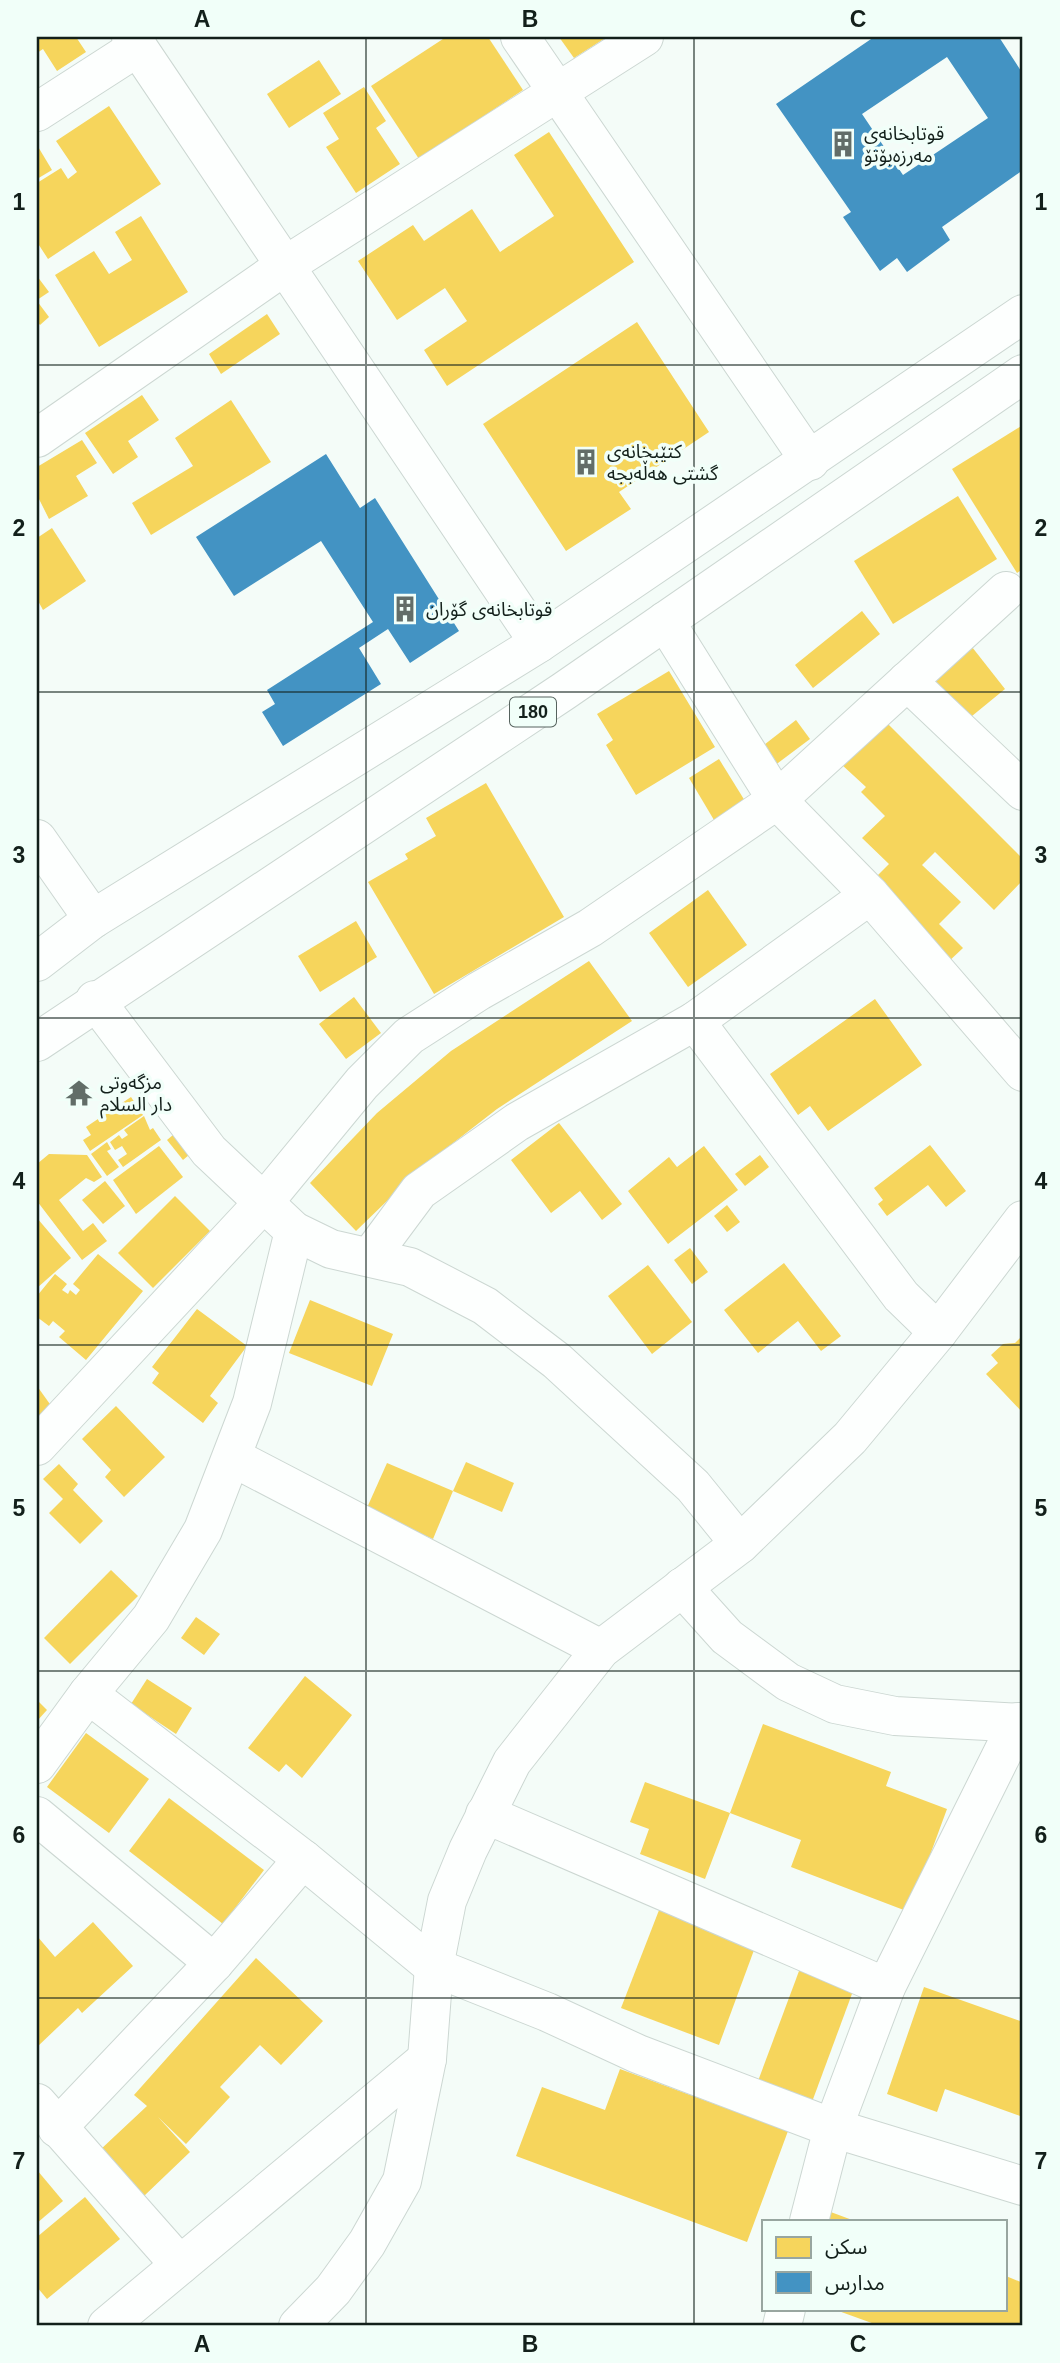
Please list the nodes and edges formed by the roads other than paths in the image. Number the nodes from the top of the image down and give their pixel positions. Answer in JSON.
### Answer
{"nodes":[{"id":1,"x":520,"y":37,"type":"edge"},
{"id":2,"x":644,"y":37,"type":"edge"},
{"id":3,"x":135,"y":42,"type":"edge"},
{"id":4,"x":559,"y":93,"type":"junction"},
{"id":5,"x":37,"y":112,"type":"edge"},
{"id":6,"x":283,"y":267,"type":"junction"},
{"id":7,"x":1023,"y":314,"type":"edge"},
{"id":8,"x":1023,"y":374,"type":"edge"},
{"id":9,"x":37,"y":438,"type":"edge"},
{"id":10,"x":810,"y":461,"type":"junction"},
{"id":11,"x":1006,"y":591,"type":"dead end"},
{"id":12,"x":665,"y":621,"type":"junction"},
{"id":13,"x":538,"y":643,"type":"junction"},
{"id":14,"x":907,"y":681,"type":"junction"},
{"id":15,"x":1023,"y":791,"type":"edge"},
{"id":16,"x":777,"y":800,"type":"junction"},
{"id":17,"x":37,"y":839,"type":"edge"},
{"id":18,"x":870,"y":895,"type":"junction"},
{"id":19,"x":93,"y":919,"type":"junction"},
{"id":20,"x":37,"y":962,"type":"edge"},
{"id":21,"x":95,"y":1000,"type":"junction"},
{"id":22,"x":695,"y":1021,"type":"junction"},
{"id":23,"x":37,"y":1042,"type":"edge"},
{"id":24,"x":1023,"y":1072,"type":"edge"},
{"id":25,"x":264,"y":1202,"type":"junction"},
{"id":26,"x":1023,"y":1220,"type":"edge"},
{"id":27,"x":294,"y":1231,"type":"junction"},
{"id":28,"x":370,"y":1257,"type":"junction"},
{"id":29,"x":938,"y":1332,"type":"junction"},
{"id":30,"x":37,"y":1446,"type":"edge"},
{"id":31,"x":232,"y":1457,"type":"junction"},
{"id":32,"x":740,"y":1544,"type":"junction"},
{"id":33,"x":682,"y":1587,"type":"junction"},
{"id":34,"x":601,"y":1649,"type":"junction"},
{"id":35,"x":88,"y":1694,"type":"junction"},
{"id":36,"x":1020,"y":1723,"type":"edge"},
{"id":37,"x":37,"y":1764,"type":"edge"},
{"id":38,"x":485,"y":1814,"type":"junction"},
{"id":39,"x":37,"y":1816,"type":"edge"},
{"id":40,"x":303,"y":1859,"type":"junction"},
{"id":41,"x":214,"y":1963,"type":"junction"},
{"id":42,"x":434,"y":1967,"type":"junction"},
{"id":43,"x":886,"y":1987,"type":"junction"},
{"id":44,"x":426,"y":2059,"type":"junction"},
{"id":45,"x":47,"y":2116,"type":"edge"},
{"id":46,"x":833,"y":2129,"type":"junction"},
{"id":47,"x":1023,"y":2186,"type":"edge"},
{"id":48,"x":809,"y":2220,"type":"edge"},
{"id":49,"x":180,"y":2265,"type":"junction"},
{"id":50,"x":107,"y":2326,"type":"edge"},
{"id":51,"x":298,"y":2326,"type":"edge"}],
"edges":[{"from":1,"to":4,"type":"main road"},
{"from":2,"to":4,"type":"main road"},
{"from":3,"to":5,"type":"main road"},
{"from":3,"to":6,"type":"main road"},
{"from":4,"to":6,"type":"main road"},
{"from":4,"to":10,"type":"main road"},
{"from":6,"to":9,"type":"main road"},
{"from":6,"to":13,"type":"main road"},
{"from":7,"to":10,"type":"main road"},
{"from":8,"to":12,"type":"main road","number":"180"},
{"from":10,"to":13,"type":"main road"},
{"from":11,"to":14,"type":"main road"},
{"from":12,"to":16,"type":"main road"},
{"from":12,"to":21,"type":"main road","number":"180"},
{"from":13,"to":19,"type":"main road"},
{"from":14,"to":15,"type":"main road"},
{"from":14,"to":16,"type":"main road"},
{"from":16,"to":18,"type":"main road"},
{"from":16,"to":25,"type":"main road"},
{"from":17,"to":19,"type":"main road"},
{"from":18,"to":22,"type":"main road"},
{"from":18,"to":24,"type":"main road"},
{"from":19,"to":20,"type":"main road"},
{"from":21,"to":23,"type":"main road","number":"180"},
{"from":21,"to":25,"type":"main road"},
{"from":22,"to":28,"type":"main road"},
{"from":22,"to":29,"type":"main road"},
{"from":25,"to":27,"type":"main road"},
{"from":25,"to":30,"type":"main road"},
{"from":26,"to":29,"type":"main road"},
{"from":27,"to":28,"type":"main road"},
{"from":27,"to":31,"type":"main road"},
{"from":28,"to":32,"type":"main road"},
{"from":29,"to":32,"type":"main road"},
{"from":31,"to":34,"type":"main road"},
{"from":31,"to":35,"type":"main road"},
{"from":32,"to":33,"type":"main road"},
{"from":33,"to":34,"type":"main road"},
{"from":33,"to":36,"type":"main road"},
{"from":34,"to":38,"type":"main road"},
{"from":35,"to":37,"type":"main road"},
{"from":35,"to":40,"type":"main road"},
{"from":36,"to":43,"type":"main road"},
{"from":38,"to":42,"type":"main road"},
{"from":38,"to":43,"type":"main road"},
{"from":39,"to":41,"type":"main road"},
{"from":40,"to":41,"type":"main road"},
{"from":40,"to":42,"type":"main road"},
{"from":41,"to":45,"type":"main road"},
{"from":42,"to":44,"type":"main road"},
{"from":42,"to":46,"type":"main road"},
{"from":43,"to":46,"type":"main road"},
{"from":44,"to":49,"type":"main road"},
{"from":44,"to":51,"type":"main road"},
{"from":45,"to":49,"type":"main road"},
{"from":46,"to":47,"type":"main road"},
{"from":46,"to":48,"type":"main road"},
{"from":49,"to":50,"type":"main road"}]}
